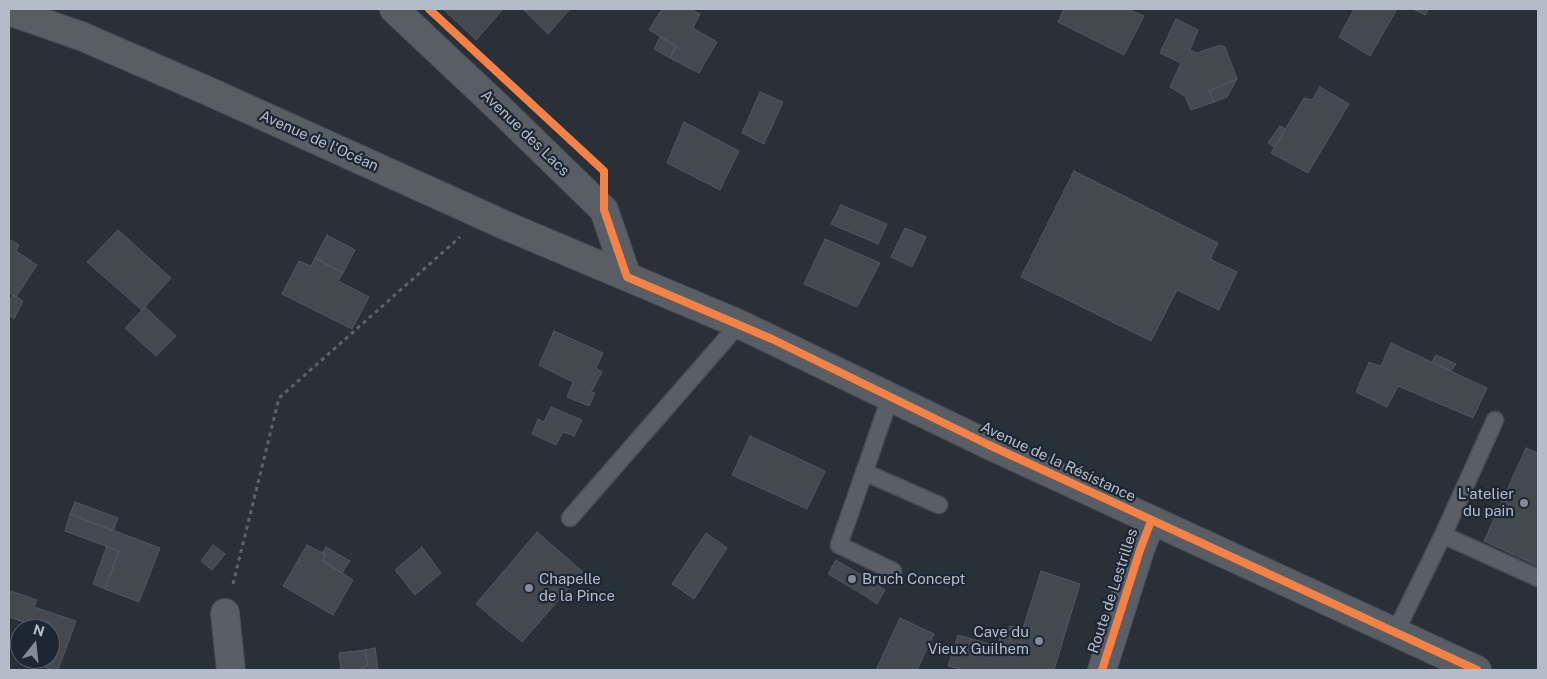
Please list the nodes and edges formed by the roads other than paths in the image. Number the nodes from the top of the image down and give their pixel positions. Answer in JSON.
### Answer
{"nodes":[{"id":1,"x":394,"y":9,"type":"edge"},
{"id":2,"x":9,"y":11,"type":"edge"},
{"id":3,"x":627,"y":277,"type":"junction"},
{"id":4,"x":738,"y":324,"type":"junction"},
{"id":5,"x":890,"y":398,"type":"junction"},
{"id":6,"x":1495,"y":420,"type":"dead end"},
{"id":7,"x":864,"y":472,"type":"junction"},
{"id":8,"x":939,"y":505,"type":"dead end"},
{"id":9,"x":570,"y":518,"type":"dead end"},
{"id":10,"x":1151,"y":521,"type":"junction"},
{"id":11,"x":1443,"y":535,"type":"junction"},
{"id":12,"x":893,"y":571,"type":"dead end"},
{"id":13,"x":1538,"y":578,"type":"edge"},
{"id":14,"x":225,"y":613,"type":"road end"},
{"id":15,"x":1395,"y":634,"type":"junction"},
{"id":16,"x":231,"y":670,"type":"edge"},
{"id":17,"x":1102,"y":670,"type":"edge"},
{"id":18,"x":1477,"y":670,"type":"edge"}],
"edges":[{"from":1,"to":3,"type":"main road","name":"Avenue des Lacs"},
{"from":2,"to":3,"type":"main road","name":"Avenue de l'Océan"},
{"from":3,"to":4,"type":"main road","name":"Avenue de la Résistance"},
{"from":4,"to":5,"type":"main road","name":"Avenue de la Résistance"},
{"from":4,"to":9,"type":"lane"},
{"from":5,"to":7,"type":"lane"},
{"from":5,"to":10,"type":"main road","name":"Avenue de la Résistance"},
{"from":6,"to":11,"type":"lane"},
{"from":7,"to":8,"type":"lane"},
{"from":7,"to":12,"type":"lane"},
{"from":10,"to":15,"type":"main road","name":"Avenue de la Résistance"},
{"from":10,"to":17,"type":"street","name":"Route de Lestrilles"},
{"from":11,"to":13,"type":"lane"},
{"from":11,"to":15,"type":"lane"},
{"from":14,"to":16,"type":"street"},
{"from":15,"to":18,"type":"main road","name":"Avenue de la Résistance"}]}
